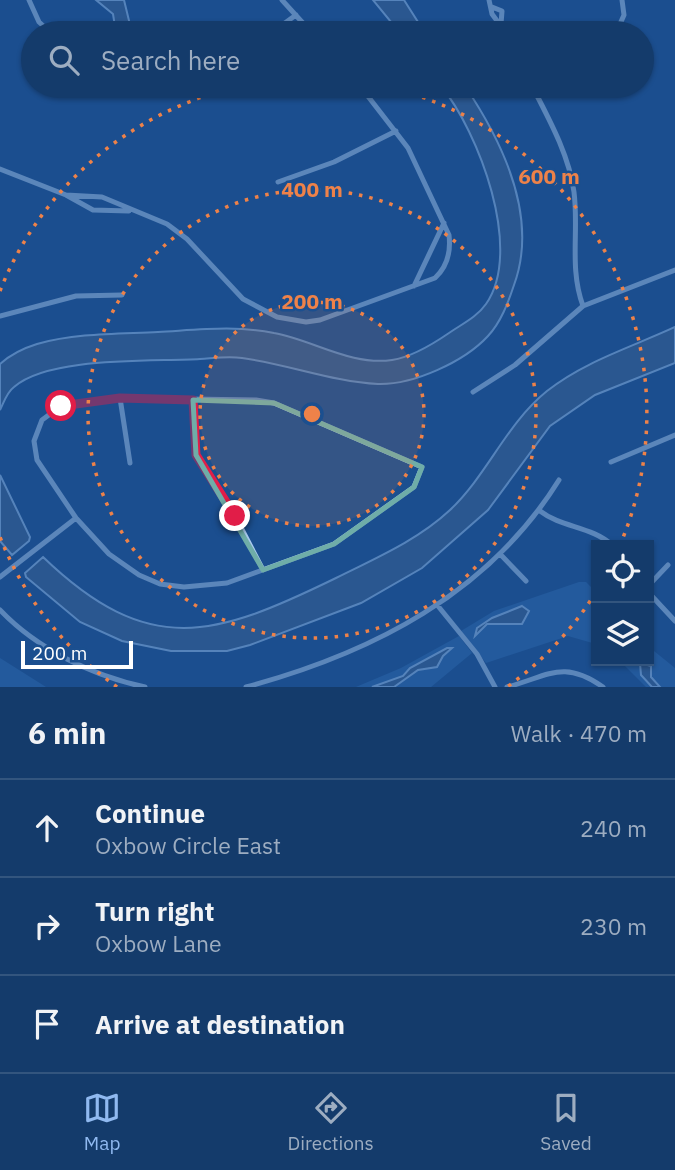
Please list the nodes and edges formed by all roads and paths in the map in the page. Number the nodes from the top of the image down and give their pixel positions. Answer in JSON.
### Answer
{"nodes":[{"id":1,"x":29,"y":0,"type":"edge"},
{"id":2,"x":284,"y":0,"type":"edge"},
{"id":3,"x":489,"y":0,"type":"edge"},
{"id":4,"x":622,"y":0,"type":"edge"},
{"id":5,"x":296,"y":15,"type":"junction"},
{"id":6,"x":39,"y":21,"type":"edge"},
{"id":7,"x":288,"y":21,"type":"edge"},
{"id":8,"x":302,"y":21,"type":"edge"},
{"id":9,"x":501,"y":21,"type":"edge"},
{"id":10,"x":621,"y":21,"type":"edge"},
{"id":11,"x":370,"y":98,"type":"edge"},
{"id":12,"x":537,"y":98,"type":"edge"},
{"id":13,"x":396,"y":131,"type":"junction"},
{"id":14,"x":0,"y":169,"type":"edge"},
{"id":15,"x":278,"y":182,"type":"dead end"},
{"id":16,"x":66,"y":195,"type":"junction"},
{"id":17,"x":133,"y":211,"type":"junction"},
{"id":18,"x":444,"y":223,"type":"junction"},
{"id":19,"x":675,"y":270,"type":"edge"},
{"id":20,"x":415,"y":286,"type":"junction"},
{"id":21,"x":122,"y":295,"type":"dead end"},
{"id":22,"x":583,"y":306,"type":"junction"},
{"id":23,"x":0,"y":316,"type":"edge"},
{"id":24,"x":473,"y":392,"type":"dead end"},
{"id":25,"x":120,"y":398,"type":"junction"},
{"id":26,"x":193,"y":400,"type":"junction"},
{"id":27,"x":675,"y":435,"type":"edge"},
{"id":28,"x":611,"y":462,"type":"dead end"},
{"id":29,"x":130,"y":463,"type":"dead end"},
{"id":30,"x":559,"y":480,"type":"dead end"},
{"id":31,"x":540,"y":511,"type":"junction"},
{"id":32,"x":76,"y":518,"type":"junction"},
{"id":33,"x":606,"y":540,"type":"edge"},
{"id":34,"x":501,"y":555,"type":"junction"},
{"id":35,"x":668,"y":565,"type":"dead end"},
{"id":36,"x":263,"y":570,"type":"junction"},
{"id":37,"x":0,"y":577,"type":"edge"},
{"id":38,"x":654,"y":580,"type":"edge"},
{"id":39,"x":526,"y":581,"type":"dead end"},
{"id":40,"x":654,"y":598,"type":"edge"},
{"id":41,"x":438,"y":606,"type":"junction"},
{"id":42,"x":0,"y":610,"type":"edge"},
{"id":43,"x":675,"y":621,"type":"edge"},
{"id":44,"x":145,"y":687,"type":"edge"},
{"id":45,"x":246,"y":687,"type":"edge"},
{"id":46,"x":495,"y":687,"type":"edge"},
{"id":47,"x":507,"y":687,"type":"edge"},
{"id":48,"x":603,"y":687,"type":"edge"}],
"edges":[{"from":1,"to":6,"type":"street"},
{"from":2,"to":5,"type":"street"},
{"from":3,"to":9,"type":"street"},
{"from":4,"to":10,"type":"street"},
{"from":5,"to":7,"type":"street"},
{"from":5,"to":8,"type":"street"},
{"from":11,"to":13,"type":"street"},
{"from":12,"to":22,"type":"street"},
{"from":13,"to":15,"type":"street"},
{"from":13,"to":18,"type":"street"},
{"from":14,"to":16,"type":"street"},
{"from":16,"to":17,"type":"street"},
{"from":16,"to":17,"type":"street"},
{"from":17,"to":20,"type":"street"},
{"from":18,"to":20,"type":"street"},
{"from":18,"to":20,"type":"street"},
{"from":19,"to":22,"type":"street"},
{"from":21,"to":23,"type":"street"},
{"from":22,"to":24,"type":"street"},
{"from":25,"to":26,"type":"street"},
{"from":25,"to":29,"type":"street"},
{"from":25,"to":32,"type":"street"},
{"from":26,"to":36,"type":"street"},
{"from":26,"to":36,"type":"street"},
{"from":27,"to":28,"type":"street"},
{"from":30,"to":31,"type":"street"},
{"from":31,"to":33,"type":"street"},
{"from":31,"to":34,"type":"street"},
{"from":32,"to":36,"type":"street"},
{"from":32,"to":37,"type":"street"},
{"from":34,"to":39,"type":"street"},
{"from":34,"to":41,"type":"street"},
{"from":35,"to":38,"type":"street"},
{"from":40,"to":43,"type":"street"},
{"from":41,"to":45,"type":"street"},
{"from":41,"to":46,"type":"street"},
{"from":42,"to":44,"type":"street"},
{"from":47,"to":48,"type":"street"}]}
